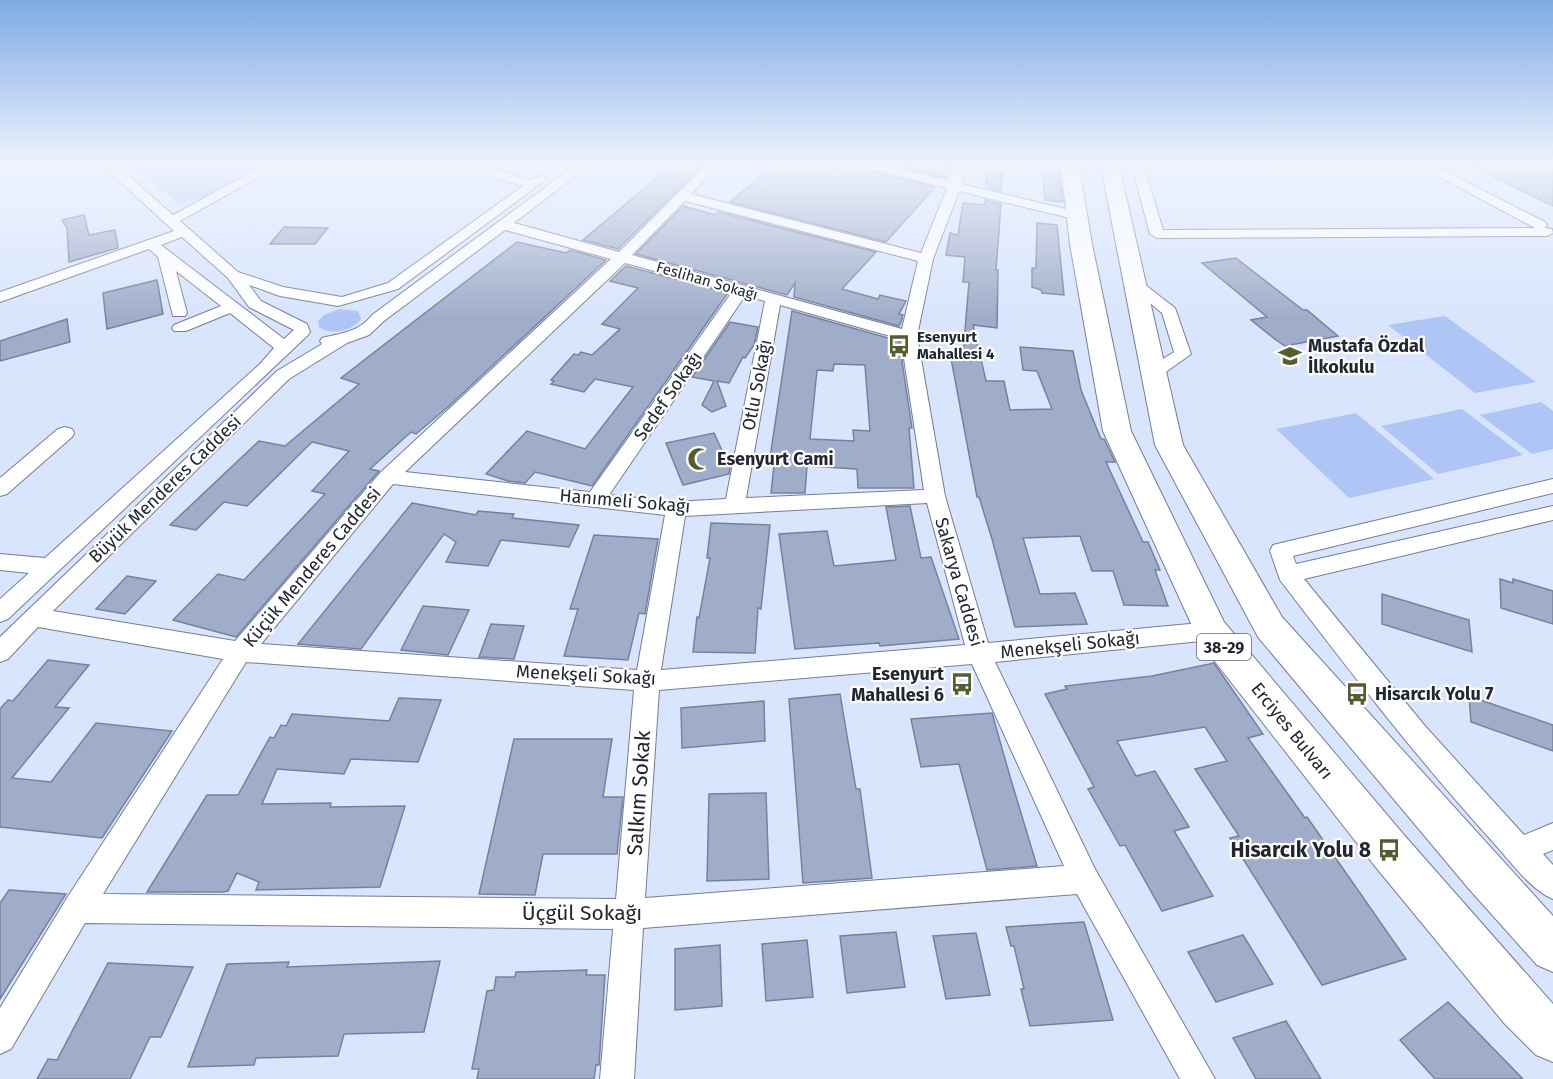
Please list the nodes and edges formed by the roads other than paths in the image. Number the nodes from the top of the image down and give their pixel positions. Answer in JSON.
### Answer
{"nodes":[{"id":1,"x":166,"y":216,"type":"edge"},
{"id":2,"x":180,"y":216,"type":"edge"},
{"id":3,"x":490,"y":216,"type":"edge"},
{"id":4,"x":515,"y":216,"type":"edge"},
{"id":5,"x":662,"y":216,"type":"edge"},
{"id":6,"x":761,"y":216,"type":"edge"},
{"id":7,"x":942,"y":216,"type":"edge"},
{"id":8,"x":1078,"y":216,"type":"edge"},
{"id":9,"x":1120,"y":216,"type":"edge"},
{"id":10,"x":1152,"y":216,"type":"edge"},
{"id":11,"x":1520,"y":216,"type":"edge"},
{"id":12,"x":171,"y":221,"type":"junction"},
{"id":13,"x":504,"y":225,"type":"junction"},
{"id":14,"x":1548,"y":231,"type":"edge"},
{"id":15,"x":184,"y":232,"type":"junction"},
{"id":16,"x":151,"y":244,"type":"junction"},
{"id":17,"x":165,"y":254,"type":"junction"},
{"id":18,"x":623,"y":256,"type":"junction"},
{"id":19,"x":926,"y":259,"type":"junction"},
{"id":20,"x":233,"y":275,"type":"junction"},
{"id":21,"x":1134,"y":283,"type":"junction"},
{"id":22,"x":741,"y":291,"type":"junction"},
{"id":23,"x":0,"y":297,"type":"edge"},
{"id":24,"x":773,"y":300,"type":"junction"},
{"id":25,"x":343,"y":301,"type":"junction"},
{"id":26,"x":232,"y":307,"type":"junction"},
{"id":27,"x":378,"y":318,"type":"junction"},
{"id":28,"x":301,"y":330,"type":"junction"},
{"id":29,"x":909,"y":336,"type":"junction"},
{"id":30,"x":341,"y":339,"type":"junction"},
{"id":31,"x":284,"y":347,"type":"junction"},
{"id":32,"x":1153,"y":373,"type":"junction"},
{"id":33,"x":65,"y":433,"type":"dead end"},
{"id":34,"x":388,"y":477,"type":"junction"},
{"id":35,"x":1553,"y":486,"type":"edge"},
{"id":36,"x":0,"y":489,"type":"edge"},
{"id":37,"x":935,"y":496,"type":"junction"},
{"id":38,"x":595,"y":500,"type":"junction"},
{"id":39,"x":735,"y":505,"type":"junction"},
{"id":40,"x":676,"y":509,"type":"junction"},
{"id":41,"x":1553,"y":513,"type":"edge"},
{"id":42,"x":0,"y":562,"type":"edge"},
{"id":43,"x":50,"y":567,"type":"junction"},
{"id":44,"x":1288,"y":574,"type":"junction"},
{"id":45,"x":0,"y":613,"type":"edge"},
{"id":46,"x":33,"y":616,"type":"junction"},
{"id":47,"x":1211,"y":631,"type":"junction"},
{"id":48,"x":0,"y":652,"type":"edge"},
{"id":49,"x":240,"y":652,"type":"junction"},
{"id":50,"x":979,"y":654,"type":"junction"},
{"id":51,"x":647,"y":681,"type":"junction"},
{"id":52,"x":1553,"y":836,"type":"edge"},
{"id":53,"x":1519,"y":851,"type":"junction"},
{"id":54,"x":1085,"y":879,"type":"junction"},
{"id":55,"x":1553,"y":885,"type":"edge"},
{"id":56,"x":77,"y":908,"type":"junction"},
{"id":57,"x":630,"y":914,"type":"junction"},
{"id":58,"x":1553,"y":949,"type":"edge"},
{"id":59,"x":0,"y":1038,"type":"edge"},
{"id":60,"x":1553,"y":1038,"type":"edge"},
{"id":61,"x":617,"y":1079,"type":"edge"},
{"id":62,"x":1198,"y":1079,"type":"edge"}],
"edges":[{"from":1,"to":12,"type":"street"},
{"from":2,"to":12,"type":"street"},
{"from":3,"to":25,"type":"street"},
{"from":4,"to":13,"type":"street"},
{"from":5,"to":18,"type":"street","name":"Küçük Menderes Caddesi"},
{"from":6,"to":19,"type":"street"},
{"from":7,"to":19,"type":"street","name":"Sakarya Caddesi"},
{"from":8,"to":47,"type":"highway","name":"Erciyes Bulvarı","number":"38-29"},
{"from":9,"to":21,"type":"highway","number":"38-29"},
{"from":10,"to":14,"type":"street"},
{"from":11,"to":14,"type":"street"},
{"from":12,"to":15,"type":"street"},
{"from":13,"to":18,"type":"street","name":"Feslihan Sokağı"},
{"from":13,"to":27,"type":"street"},
{"from":15,"to":16,"type":"street"},
{"from":15,"to":20,"type":"street"},
{"from":16,"to":17,"type":"street"},
{"from":16,"to":23,"type":"street"},
{"from":17,"to":26,"type":"street"},
{"from":17,"to":26,"type":"street"},
{"from":18,"to":22,"type":"street","name":"Feslihan Sokağı"},
{"from":18,"to":34,"type":"street","name":"Küçük Menderes Caddesi"},
{"from":19,"to":29,"type":"street","name":"Sakarya Caddesi"},
{"from":20,"to":25,"type":"street"},
{"from":20,"to":28,"type":"street"},
{"from":21,"to":32,"type":"highway","number":"38-29"},
{"from":21,"to":32,"type":"street"},
{"from":22,"to":24,"type":"street","name":"Feslihan Sokağı"},
{"from":22,"to":38,"type":"street","name":"Sedef Sokağı"},
{"from":24,"to":29,"type":"street","name":"Feslihan Sokağı"},
{"from":24,"to":39,"type":"street","name":"Otlu Sokağı"},
{"from":25,"to":27,"type":"street"},
{"from":25,"to":28,"type":"street","name":"Büyük Menderes Caddesi"},
{"from":26,"to":31,"type":"street"},
{"from":27,"to":30,"type":"street","name":"Büyük Menderes Caddesi"},
{"from":28,"to":30,"type":"street"},
{"from":28,"to":31,"type":"street","name":"Büyük Menderes Caddesi"},
{"from":29,"to":37,"type":"street","name":"Sakarya Caddesi"},
{"from":30,"to":46,"type":"street","name":"Büyük Menderes Caddesi"},
{"from":31,"to":43,"type":"street","name":"Büyük Menderes Caddesi"},
{"from":32,"to":58,"type":"highway","number":"38-29"},
{"from":33,"to":36,"type":"street"},
{"from":34,"to":38,"type":"street","name":"Hanımeli Sokağı"},
{"from":34,"to":49,"type":"street","name":"Küçük Menderes Caddesi"},
{"from":35,"to":44,"type":"street"},
{"from":37,"to":39,"type":"street","name":"Hanımeli Sokağı"},
{"from":37,"to":50,"type":"street","name":"Sakarya Caddesi"},
{"from":38,"to":40,"type":"street","name":"Hanımeli Sokağı"},
{"from":39,"to":40,"type":"street","name":"Hanımeli Sokağı"},
{"from":40,"to":51,"type":"street","name":"Salkım Sokak"},
{"from":41,"to":44,"type":"street"},
{"from":42,"to":43,"type":"street"},
{"from":43,"to":45,"type":"street","name":"Büyük Menderes Caddesi"},
{"from":44,"to":53,"type":"street"},
{"from":46,"to":48,"type":"street","name":"Büyük Menderes Caddesi"},
{"from":46,"to":49,"type":"street","name":"Menekşeli Sokağı"},
{"from":47,"to":50,"type":"street","name":"Menekşeli Sokağı"},
{"from":47,"to":60,"type":"highway","name":"Erciyes Bulvarı","number":"38-29"},
{"from":49,"to":51,"type":"street","name":"Menekşeli Sokağı"},
{"from":49,"to":56,"type":"street","name":"Küçük Menderes Caddesi"},
{"from":50,"to":51,"type":"street","name":"Menekşeli Sokağı"},
{"from":50,"to":54,"type":"street","name":"Sakarya Caddesi"},
{"from":51,"to":57,"type":"street","name":"Salkım Sokak"},
{"from":52,"to":53,"type":"street"},
{"from":53,"to":55,"type":"street"},
{"from":54,"to":57,"type":"street","name":"Üçgül Sokağı"},
{"from":54,"to":62,"type":"street","name":"Sakarya Caddesi"},
{"from":56,"to":57,"type":"street","name":"Üçgül Sokağı"},
{"from":56,"to":59,"type":"street","name":"Küçük Menderes Caddesi"},
{"from":57,"to":61,"type":"street","name":"Salkım Sokak"}]}
